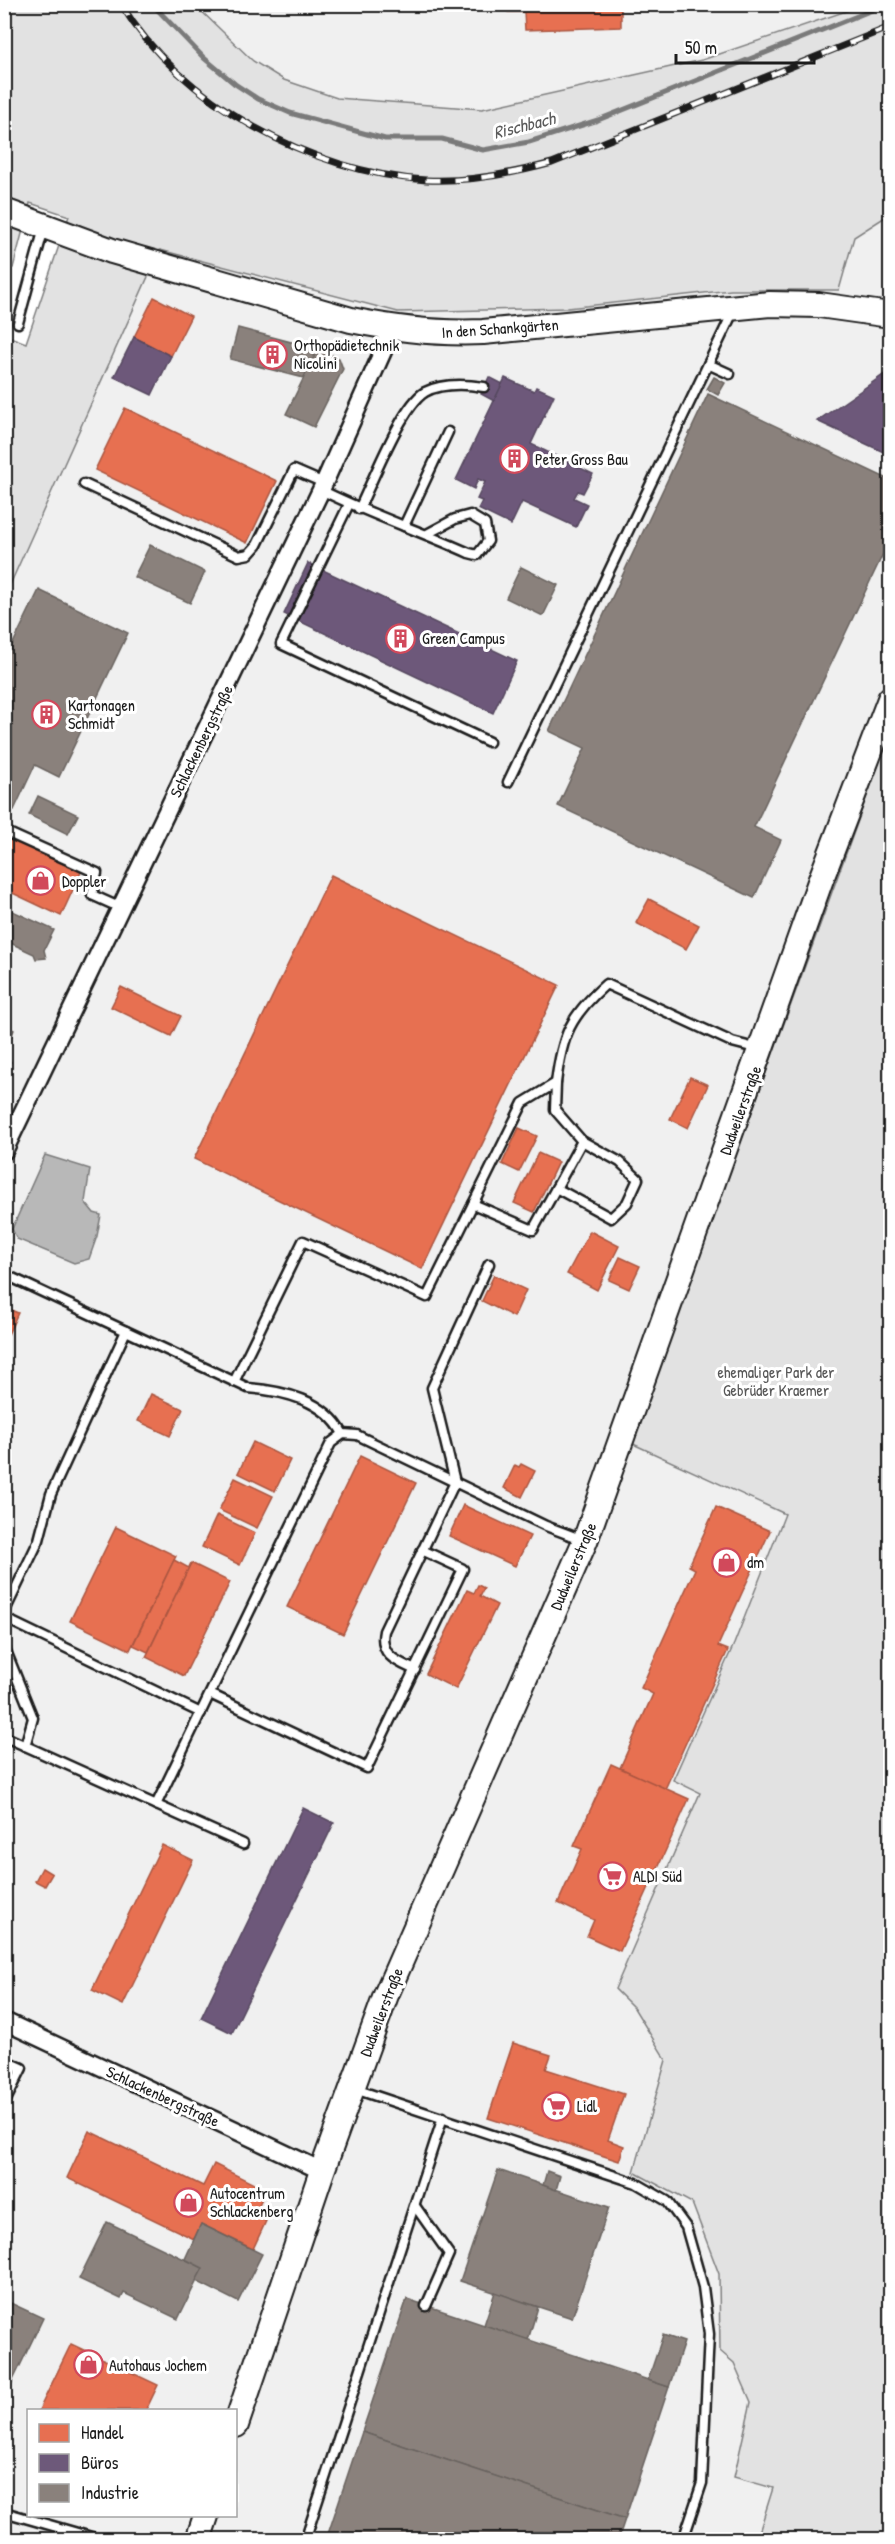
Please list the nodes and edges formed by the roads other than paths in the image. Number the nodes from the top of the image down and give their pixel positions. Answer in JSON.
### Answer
{"nodes":[{"id":1,"x":4,"y":211,"type":"edge"},
{"id":2,"x":44,"y":228,"type":"junction"},
{"id":3,"x":735,"y":307,"type":"junction"},
{"id":4,"x":879,"y":314,"type":"edge"},
{"id":5,"x":18,"y":323,"type":"dead end"},
{"id":6,"x":891,"y":324,"type":"edge"},
{"id":7,"x":390,"y":328,"type":"junction"},
{"id":8,"x":708,"y":364,"type":"junction"},
{"id":9,"x":730,"y":374,"type":"dead end"},
{"id":10,"x":484,"y":387,"type":"dead end"},
{"id":11,"x":448,"y":432,"type":"dead end"},
{"id":12,"x":84,"y":484,"type":"dead end"},
{"id":13,"x":322,"y":487,"type":"junction"},
{"id":14,"x":349,"y":504,"type":"junction"},
{"id":15,"x":359,"y":509,"type":"junction"},
{"id":16,"x":404,"y":526,"type":"junction"},
{"id":17,"x":427,"y":534,"type":"junction"},
{"id":18,"x":891,"y":699,"type":"edge"},
{"id":19,"x":489,"y":742,"type":"dead end"},
{"id":20,"x":508,"y":782,"type":"dead end"},
{"id":21,"x":4,"y":831,"type":"edge"},
{"id":22,"x":121,"y":908,"type":"junction"},
{"id":23,"x":761,"y":1050,"type":"junction"},
{"id":24,"x":556,"y":1083,"type":"junction"},
{"id":25,"x":582,"y":1142,"type":"junction"},
{"id":26,"x":4,"y":1151,"type":"edge"},
{"id":27,"x":556,"y":1188,"type":"junction"},
{"id":28,"x":473,"y":1204,"type":"junction"},
{"id":29,"x":489,"y":1264,"type":"dead end"},
{"id":30,"x":4,"y":1274,"type":"edge"},
{"id":31,"x":126,"y":1331,"type":"junction"},
{"id":32,"x":234,"y":1382,"type":"junction"},
{"id":33,"x":343,"y":1434,"type":"junction"},
{"id":34,"x":455,"y":1482,"type":"junction"},
{"id":35,"x":585,"y":1541,"type":"junction"},
{"id":36,"x":422,"y":1550,"type":"junction"},
{"id":37,"x":4,"y":1613,"type":"edge"},
{"id":38,"x":4,"y":1618,"type":"edge"},
{"id":39,"x":4,"y":1646,"type":"edge"},
{"id":40,"x":415,"y":1670,"type":"junction"},
{"id":41,"x":210,"y":1694,"type":"junction"},
{"id":42,"x":201,"y":1713,"type":"junction"},
{"id":43,"x":10,"y":1739,"type":"dead end"},
{"id":44,"x":26,"y":1746,"type":"junction"},
{"id":45,"x":156,"y":1805,"type":"junction"},
{"id":46,"x":243,"y":1844,"type":"dead end"},
{"id":47,"x":4,"y":2021,"type":"edge"},
{"id":48,"x":4,"y":2060,"type":"edge"},
{"id":49,"x":352,"y":2088,"type":"junction"},
{"id":50,"x":4,"y":2104,"type":"edge"},
{"id":51,"x":443,"y":2117,"type":"junction"},
{"id":52,"x":322,"y":2171,"type":"junction"},
{"id":53,"x":415,"y":2206,"type":"junction"},
{"id":54,"x":426,"y":2306,"type":"dead end"},
{"id":55,"x":237,"y":2422,"type":"edge"},
{"id":56,"x":4,"y":2512,"type":"edge"},
{"id":57,"x":206,"y":2517,"type":"edge"},
{"id":58,"x":102,"y":2540,"type":"edge"},
{"id":59,"x":198,"y":2540,"type":"edge"},
{"id":60,"x":305,"y":2540,"type":"edge"},
{"id":61,"x":683,"y":2540,"type":"edge"}],
"edges":[{"from":1,"to":2,"type":"main road","name":"In den Schankgärten"},
{"from":2,"to":5,"type":"lane"},
{"from":2,"to":7,"type":"main road","name":"In den Schankgärten"},
{"from":3,"to":4,"type":"main road","name":"In den Schankgärten"},
{"from":3,"to":7,"type":"main road","name":"In den Schankgärten"},
{"from":3,"to":8,"type":"lane"},
{"from":4,"to":6,"type":"main road","name":"In den Schankgärten"},
{"from":7,"to":13,"type":"street","name":"Schlackenbergstraße"},
{"from":8,"to":9,"type":"lane"},
{"from":8,"to":20,"type":"lane"},
{"from":10,"to":15,"type":"lane"},
{"from":11,"to":16,"type":"lane"},
{"from":12,"to":13,"type":"lane"},
{"from":13,"to":14,"type":"lane"},
{"from":13,"to":22,"type":"street","name":"Schlackenbergstraße"},
{"from":14,"to":15,"type":"lane"},
{"from":14,"to":19,"type":"lane"},
{"from":15,"to":16,"type":"lane"},
{"from":16,"to":17,"type":"lane"},
{"from":17,"to":17,"type":"lane"},
{"from":18,"to":23,"type":"main road","name":"Dudweilerstraße"},
{"from":21,"to":22,"type":"lane"},
{"from":22,"to":26,"type":"street","name":"Schlackenbergstraße"},
{"from":23,"to":24,"type":"lane"},
{"from":23,"to":35,"type":"main road","name":"Dudweilerstraße"},
{"from":24,"to":25,"type":"lane"},
{"from":24,"to":28,"type":"lane"},
{"from":25,"to":27,"type":"lane"},
{"from":25,"to":27,"type":"lane"},
{"from":27,"to":28,"type":"lane"},
{"from":28,"to":32,"type":"lane"},
{"from":29,"to":34,"type":"lane"},
{"from":30,"to":31,"type":"lane"},
{"from":31,"to":32,"type":"lane"},
{"from":31,"to":37,"type":"lane"},
{"from":32,"to":33,"type":"lane"},
{"from":33,"to":34,"type":"lane"},
{"from":33,"to":41,"type":"lane"},
{"from":34,"to":35,"type":"lane"},
{"from":34,"to":36,"type":"lane"},
{"from":35,"to":49,"type":"main road","name":"Dudweilerstraße"},
{"from":36,"to":40,"type":"lane"},
{"from":36,"to":40,"type":"lane"},
{"from":38,"to":42,"type":"lane"},
{"from":39,"to":44,"type":"lane"},
{"from":40,"to":41,"type":"lane"},
{"from":41,"to":42,"type":"lane"},
{"from":42,"to":45,"type":"lane"},
{"from":43,"to":44,"type":"lane"},
{"from":44,"to":45,"type":"lane"},
{"from":45,"to":46,"type":"lane"},
{"from":47,"to":52,"type":"street","name":"Schlackenbergstraße"},
{"from":48,"to":50,"type":"lane"},
{"from":49,"to":51,"type":"lane"},
{"from":49,"to":52,"type":"main road","name":"Dudweilerstraße"},
{"from":51,"to":53,"type":"lane"},
{"from":51,"to":61,"type":"lane"},
{"from":52,"to":55,"type":"main road","name":"Dudweilerstraße"},
{"from":53,"to":54,"type":"lane"},
{"from":53,"to":60,"type":"lane"},
{"from":56,"to":58,"type":"lane"},
{"from":57,"to":59,"type":"main road"}]}
